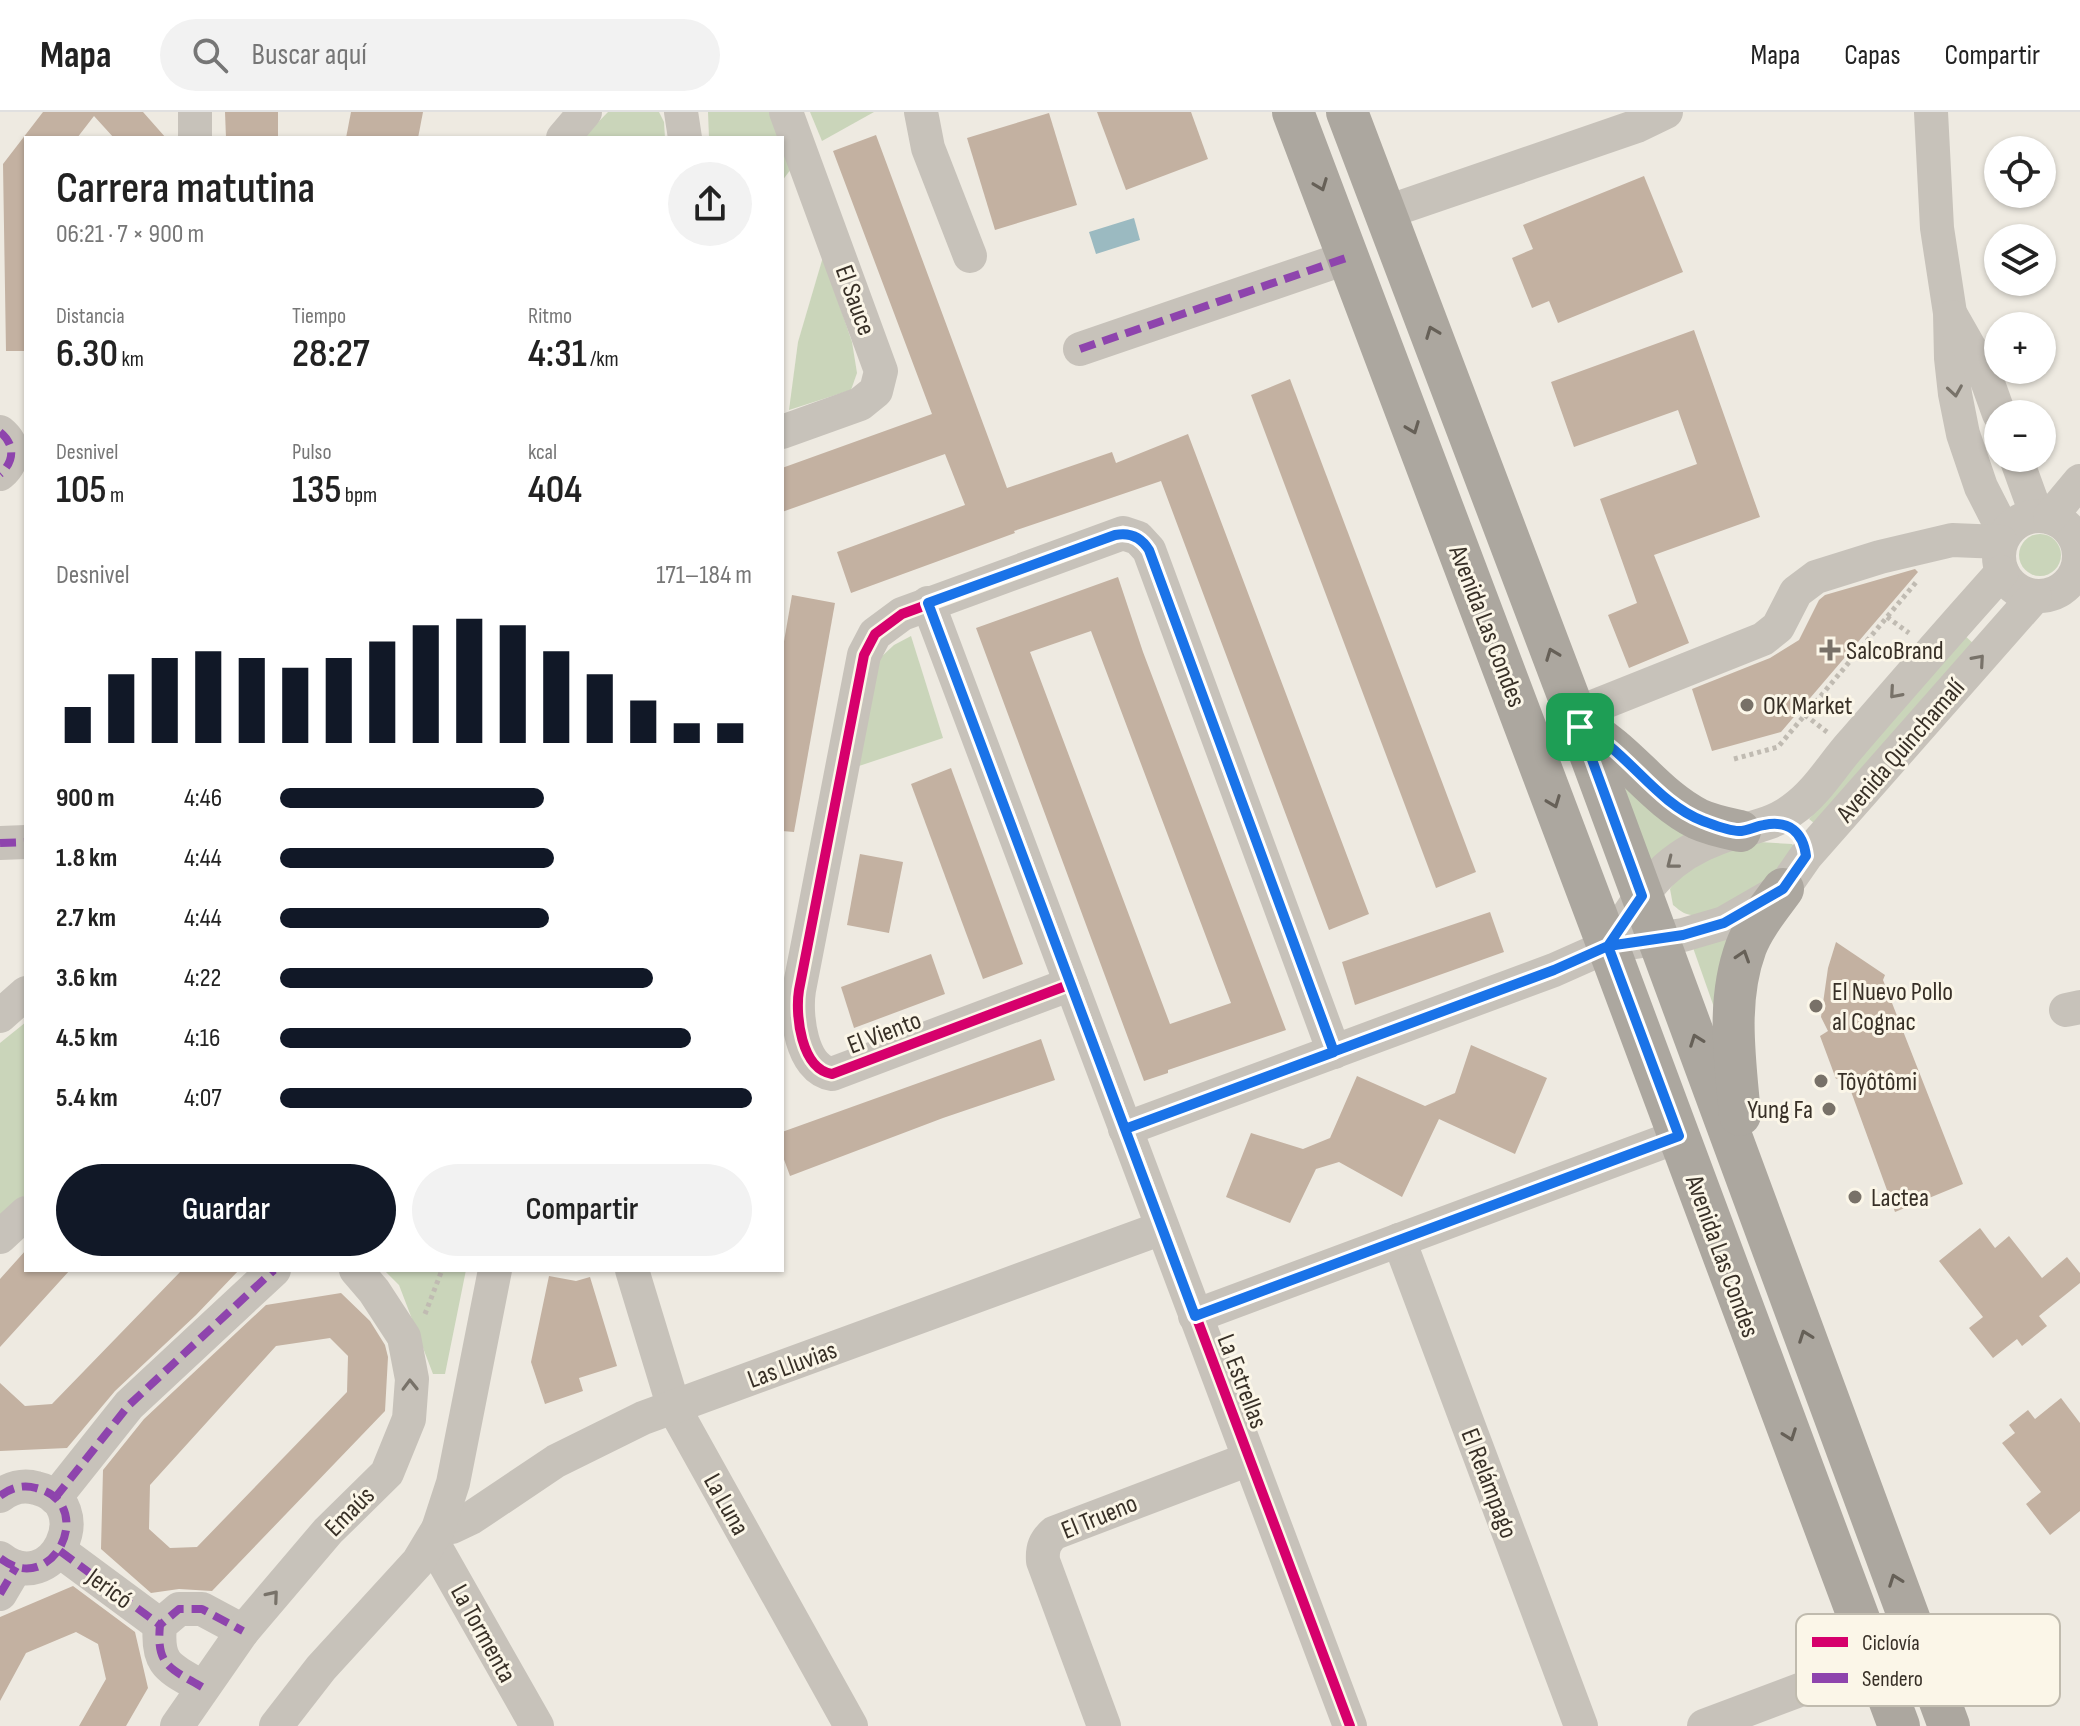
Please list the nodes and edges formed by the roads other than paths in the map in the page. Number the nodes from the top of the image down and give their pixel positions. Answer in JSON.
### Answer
{"nodes":[{"id":1,"x":195,"y":112,"type":"edge"},
{"id":2,"x":585,"y":112,"type":"edge"},
{"id":3,"x":681,"y":112,"type":"edge"},
{"id":4,"x":786,"y":112,"type":"edge"},
{"id":5,"x":921,"y":112,"type":"edge"},
{"id":6,"x":1293,"y":112,"type":"edge"},
{"id":7,"x":1347,"y":112,"type":"edge"},
{"id":8,"x":1666,"y":112,"type":"edge"},
{"id":9,"x":1931,"y":112,"type":"edge"},
{"id":10,"x":195,"y":136,"type":"edge"},
{"id":11,"x":565,"y":136,"type":"edge"},
{"id":12,"x":685,"y":136,"type":"edge"},
{"id":13,"x":1387,"y":212,"type":"junction"},
{"id":14,"x":970,"y":256,"type":"dead end"},
{"id":15,"x":1349,"y":257,"type":"junction"},
{"id":16,"x":1950,"y":313,"type":"junction"},
{"id":17,"x":1080,"y":349,"type":"dead end"},
{"id":18,"x":1994,"y":400,"type":"edge"},
{"id":19,"x":784,"y":431,"type":"edge"},
{"id":20,"x":2025,"y":472,"type":"edge"},
{"id":21,"x":2080,"y":481,"type":"edge"},
{"id":22,"x":2067,"y":539,"type":"edge"},
{"id":23,"x":2003,"y":549,"type":"junction"},
{"id":24,"x":2035,"y":596,"type":"junction"},
{"id":25,"x":928,"y":603,"type":"junction"},
{"id":26,"x":1577,"y":720,"type":"junction"},
{"id":27,"x":1752,"y":828,"type":"junction"},
{"id":28,"x":24,"y":842,"type":"edge"},
{"id":29,"x":0,"y":843,"type":"edge"},
{"id":30,"x":1794,"y":872,"type":"junction"},
{"id":31,"x":1642,"y":896,"type":"junction"},
{"id":32,"x":1657,"y":939,"type":"junction"},
{"id":33,"x":1608,"y":946,"type":"junction"},
{"id":34,"x":1071,"y":984,"type":"junction"},
{"id":35,"x":24,"y":995,"type":"edge"},
{"id":36,"x":0,"y":1016,"type":"edge"},
{"id":37,"x":1334,"y":1052,"type":"junction"},
{"id":38,"x":1125,"y":1129,"type":"junction"},
{"id":39,"x":1679,"y":1136,"type":"junction"},
{"id":40,"x":1745,"y":1172,"type":"junction"},
{"id":41,"x":24,"y":1215,"type":"edge"},
{"id":42,"x":1162,"y":1228,"type":"junction"},
{"id":43,"x":0,"y":1237,"type":"edge"},
{"id":44,"x":1399,"y":1240,"type":"junction"},
{"id":45,"x":272,"y":1272,"type":"edge"},
{"id":46,"x":358,"y":1272,"type":"edge"},
{"id":47,"x":495,"y":1272,"type":"edge"},
{"id":48,"x":633,"y":1272,"type":"edge"},
{"id":49,"x":1195,"y":1316,"type":"junction"},
{"id":50,"x":674,"y":1408,"type":"junction"},
{"id":51,"x":1249,"y":1459,"type":"junction"},
{"id":52,"x":0,"y":1496,"type":"edge"},
{"id":53,"x":55,"y":1498,"type":"junction"},
{"id":54,"x":435,"y":1535,"type":"junction"},
{"id":55,"x":60,"y":1551,"type":"junction"},
{"id":56,"x":5,"y":1573,"type":"edge"},
{"id":57,"x":1856,"y":1614,"type":"edge"},
{"id":58,"x":1908,"y":1614,"type":"edge"},
{"id":59,"x":160,"y":1625,"type":"junction"},
{"id":60,"x":243,"y":1631,"type":"junction"},
{"id":61,"x":202,"y":1687,"type":"junction"},
{"id":62,"x":1796,"y":1691,"type":"edge"},
{"id":63,"x":1891,"y":1706,"type":"edge"},
{"id":64,"x":1942,"y":1706,"type":"edge"},
{"id":65,"x":177,"y":1726,"type":"edge"},
{"id":66,"x":276,"y":1726,"type":"edge"},
{"id":67,"x":537,"y":1726,"type":"edge"},
{"id":68,"x":851,"y":1726,"type":"edge"},
{"id":69,"x":1104,"y":1726,"type":"edge"},
{"id":70,"x":1350,"y":1726,"type":"edge"},
{"id":71,"x":1581,"y":1726,"type":"edge"},
{"id":72,"x":1704,"y":1726,"type":"edge"},
{"id":73,"x":1899,"y":1726,"type":"edge"},
{"id":74,"x":1949,"y":1726,"type":"edge"}],
"edges":[{"from":1,"to":10,"type":"street"},
{"from":2,"to":11,"type":"street"},
{"from":3,"to":12,"type":"street"},
{"from":4,"to":19,"type":"street","name":"El Sauce"},
{"from":5,"to":14,"type":"street"},
{"from":6,"to":15,"type":"main road","name":"Avenida Las Condes","one_way":true},
{"from":7,"to":13,"type":"main road","name":"Avenida Las Condes"},
{"from":8,"to":13,"type":"street"},
{"from":9,"to":16,"type":"street"},
{"from":26,"to":13,"type":"main road","name":"Avenida Las Condes","one_way":true},
{"from":15,"to":17,"type":"street"},
{"from":15,"to":33,"type":"main road","name":"Avenida Las Condes","one_way":true},
{"from":16,"to":18,"type":"street"},
{"from":16,"to":23,"type":"street","one_way":true},
{"from":20,"to":22,"type":"street"},
{"from":21,"to":22,"type":"street"},
{"from":22,"to":23,"type":"street"},
{"from":22,"to":24,"type":"street"},
{"from":23,"to":24,"type":"street"},
{"from":23,"to":26,"type":"street"},
{"from":23,"to":27,"type":"street","name":"Avenida Quinchamalí","one_way":true},
{"from":30,"to":24,"type":"street","name":"Avenida Quinchamalí","one_way":true},
{"from":25,"to":34,"type":"street","name":"La Estrellas"},
{"from":25,"to":34,"type":"street","name":"El Viento"},
{"from":25,"to":37,"type":"street"},
{"from":26,"to":27,"type":"main road"},
{"from":26,"to":31,"type":"main road","name":"Avenida Las Condes"},
{"from":27,"to":30,"type":"street"},
{"from":27,"to":31,"type":"street","name":"Avenida Quinchamalí","one_way":true},
{"from":28,"to":29,"type":"street"},
{"from":30,"to":32,"type":"street","name":"Avenida Quinchamalí"},
{"from":40,"to":30,"type":"main road","one_way":true},
{"from":31,"to":32,"type":"main road","name":"Avenida Las Condes"},
{"from":31,"to":33,"type":"street","name":"Avenida Quinchamalí"},
{"from":32,"to":33,"type":"street","name":"Avenida Quinchamalí"},
{"from":40,"to":32,"type":"main road","name":"Avenida Las Condes","one_way":true},
{"from":33,"to":37,"type":"street"},
{"from":33,"to":39,"type":"main road","name":"Avenida Las Condes"},
{"from":34,"to":38,"type":"street","name":"La Estrellas"},
{"from":35,"to":36,"type":"street"},
{"from":37,"to":38,"type":"street"},
{"from":38,"to":42,"type":"street","name":"La Estrellas"},
{"from":39,"to":44,"type":"street"},
{"from":39,"to":57,"type":"main road","name":"Avenida Las Condes","one_way":true},
{"from":58,"to":40,"type":"main road","name":"Avenida Las Condes","one_way":true},
{"from":41,"to":43,"type":"street"},
{"from":42,"to":49,"type":"street","name":"La Estrellas"},
{"from":42,"to":50,"type":"street","name":"Las Lluvias"},
{"from":44,"to":49,"type":"street"},
{"from":44,"to":71,"type":"street","name":"El Relámpago"},
{"from":45,"to":53,"type":"street"},
{"from":60,"to":46,"type":"street","name":"Emaús","one_way":true},
{"from":47,"to":54,"type":"street"},
{"from":48,"to":50,"type":"street","name":"La Luna"},
{"from":49,"to":51,"type":"street","name":"La Estrellas"},
{"from":50,"to":54,"type":"street","name":"Las Lluvias"},
{"from":50,"to":68,"type":"street","name":"La Luna"},
{"from":51,"to":69,"type":"street","name":"El Trueno"},
{"from":51,"to":70,"type":"street","name":"La Estrellas"},
{"from":52,"to":53,"type":"street"},
{"from":53,"to":55,"type":"street"},
{"from":54,"to":66,"type":"street"},
{"from":54,"to":67,"type":"street","name":"La Tormenta"},
{"from":55,"to":56,"type":"street"},
{"from":55,"to":59,"type":"street","name":"Jericó"},
{"from":59,"to":60,"type":"street","name":"Jericó"},
{"from":59,"to":61,"type":"street","name":"Jericó"},
{"from":60,"to":61,"type":"street","name":"Emaús"},
{"from":61,"to":65,"type":"street","name":"Emaús"},
{"from":62,"to":72,"type":"street"},
{"from":63,"to":73,"type":"main road","name":"Avenida Las Condes"},
{"from":74,"to":64,"type":"main road","name":"Avenida Las Condes","one_way":true}]}
